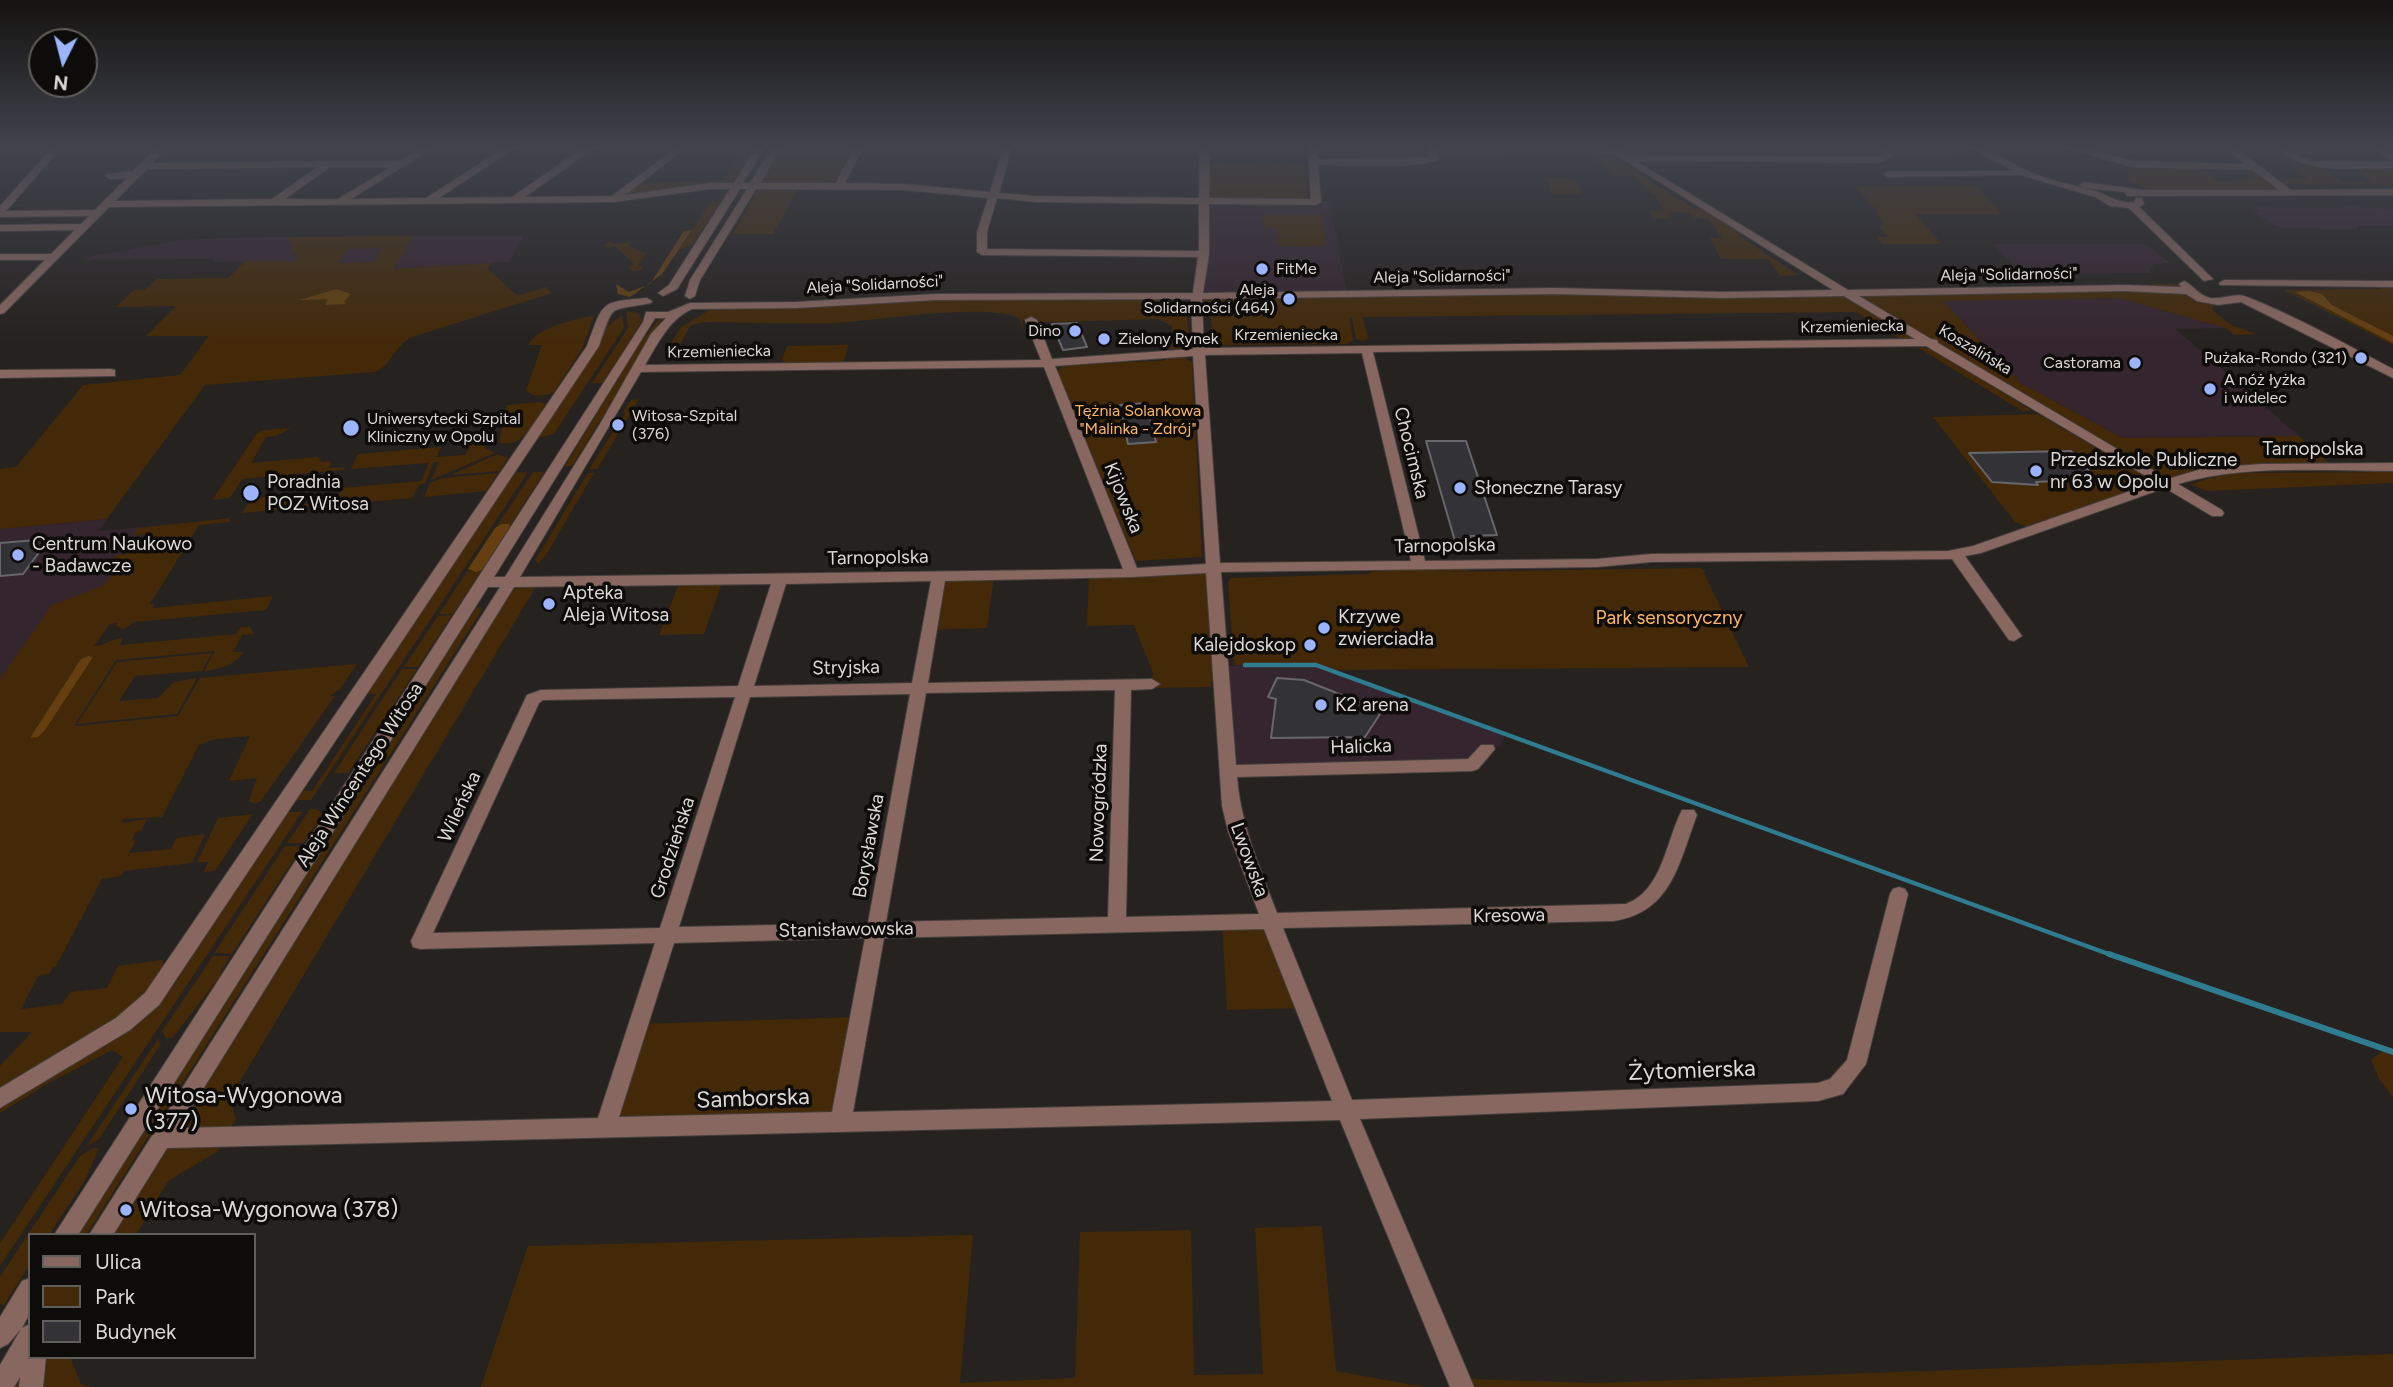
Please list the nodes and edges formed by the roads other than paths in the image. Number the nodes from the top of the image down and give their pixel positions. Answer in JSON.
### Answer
{"nodes":[{"id":1,"x":0,"y":213,"type":"edge"},
{"id":2,"x":97,"y":213,"type":"joint"},
{"id":3,"x":720,"y":213,"type":"edge"},
{"id":4,"x":737,"y":213,"type":"edge"},
{"id":5,"x":988,"y":213,"type":"edge"},
{"id":6,"x":1204,"y":213,"type":"edge"},
{"id":7,"x":1713,"y":213,"type":"edge"},
{"id":8,"x":2125,"y":213,"type":"edge"},
{"id":9,"x":2131,"y":213,"type":"edge"},
{"id":10,"x":2138,"y":213,"type":"edge"},
{"id":11,"x":2142,"y":213,"type":"edge"},
{"id":12,"x":2139,"y":218,"type":"junction"},
{"id":13,"x":83,"y":227,"type":"junction"},
{"id":14,"x":0,"y":228,"type":"edge"},
{"id":15,"x":1204,"y":254,"type":"junction"},
{"id":16,"x":0,"y":257,"type":"edge"},
{"id":17,"x":54,"y":257,"type":"junction"},
{"id":18,"x":2208,"y":279,"type":"junction"},
{"id":19,"x":2187,"y":284,"type":"junction"},
{"id":20,"x":2393,"y":284,"type":"edge"},
{"id":21,"x":663,"y":293,"type":"junction"},
{"id":22,"x":1846,"y":293,"type":"junction"},
{"id":23,"x":2238,"y":294,"type":"junction"},
{"id":24,"x":1197,"y":296,"type":"junction"},
{"id":25,"x":690,"y":300,"type":"junction"},
{"id":26,"x":648,"y":308,"type":"junction"},
{"id":27,"x":0,"y":311,"type":"edge"},
{"id":28,"x":677,"y":313,"type":"junction"},
{"id":29,"x":1031,"y":320,"type":"dead end"},
{"id":30,"x":1933,"y":342,"type":"junction"},
{"id":31,"x":1367,"y":350,"type":"junction"},
{"id":32,"x":1200,"y":352,"type":"junction"},
{"id":33,"x":1048,"y":363,"type":"junction"},
{"id":34,"x":639,"y":369,"type":"junction"},
{"id":35,"x":111,"y":373,"type":"dead end"},
{"id":36,"x":0,"y":374,"type":"edge"},
{"id":37,"x":2393,"y":374,"type":"edge"},
{"id":38,"x":2393,"y":467,"type":"edge"},
{"id":39,"x":2167,"y":483,"type":"junction"},
{"id":40,"x":2217,"y":513,"type":"dead end"},
{"id":41,"x":1956,"y":554,"type":"junction"},
{"id":42,"x":1419,"y":566,"type":"junction"},
{"id":43,"x":1214,"y":568,"type":"junction"},
{"id":44,"x":1132,"y":573,"type":"junction"},
{"id":45,"x":939,"y":577,"type":"junction"},
{"id":46,"x":780,"y":579,"type":"junction"},
{"id":47,"x":484,"y":582,"type":"junction"},
{"id":48,"x":509,"y":583,"type":"junction"},
{"id":49,"x":2014,"y":636,"type":"dead end"},
{"id":50,"x":1152,"y":684,"type":"dead end"},
{"id":51,"x":1124,"y":685,"type":"junction"},
{"id":52,"x":919,"y":688,"type":"junction"},
{"id":53,"x":745,"y":691,"type":"junction"},
{"id":54,"x":541,"y":695,"type":"joint"},
{"id":55,"x":1487,"y":749,"type":"dead end"},
{"id":56,"x":1228,"y":771,"type":"junction"},
{"id":57,"x":1688,"y":815,"type":"dead end"},
{"id":58,"x":1899,"y":894,"type":"dead end"},
{"id":59,"x":1271,"y":921,"type":"junction"},
{"id":60,"x":1117,"y":923,"type":"junction"},
{"id":61,"x":875,"y":930,"type":"junction"},
{"id":62,"x":667,"y":935,"type":"junction"},
{"id":63,"x":420,"y":941,"type":"joint"},
{"id":64,"x":0,"y":1099,"type":"edge"},
{"id":65,"x":1344,"y":1110,"type":"junction"},
{"id":66,"x":841,"y":1122,"type":"junction"},
{"id":67,"x":605,"y":1129,"type":"junction"},
{"id":68,"x":163,"y":1138,"type":"junction"},
{"id":69,"x":66,"y":1233,"type":"edge"},
{"id":70,"x":101,"y":1233,"type":"edge"},
{"id":71,"x":28,"y":1290,"type":"edge"},
{"id":72,"x":28,"y":1292,"type":"edge"},
{"id":73,"x":0,"y":1322,"type":"edge"},
{"id":74,"x":0,"y":1336,"type":"edge"},
{"id":75,"x":28,"y":1340,"type":"edge"},
{"id":76,"x":34,"y":1359,"type":"edge"},
{"id":77,"x":1,"y":1387,"type":"edge"},
{"id":78,"x":32,"y":1387,"type":"edge"},
{"id":79,"x":1462,"y":1387,"type":"edge"}],
"edges":[{"from":1,"to":2,"type":"street"},
{"from":2,"to":13,"type":"street"},
{"from":3,"to":21,"type":"street"},
{"from":4,"to":25,"type":"street"},
{"from":5,"to":15,"type":"street"},
{"from":6,"to":15,"type":"street","name":"Lwowska"},
{"from":7,"to":22,"type":"street","name":"Koszalińska"},
{"from":8,"to":12,"type":"street"},
{"from":9,"to":12,"type":"street"},
{"from":10,"to":12,"type":"street"},
{"from":11,"to":12,"type":"street"},
{"from":12,"to":18,"type":"street"},
{"from":12,"to":19,"type":"street"},
{"from":13,"to":14,"type":"street"},
{"from":13,"to":17,"type":"street"},
{"from":15,"to":24,"type":"street","name":"Lwowska"},
{"from":16,"to":17,"type":"street"},
{"from":17,"to":27,"type":"street"},
{"from":18,"to":19,"type":"street"},
{"from":18,"to":23,"type":"street"},
{"from":19,"to":22,"type":"street","name":"Aleja \"Solidarności\""},
{"from":19,"to":23,"type":"street"},
{"from":20,"to":23,"type":"street"},
{"from":21,"to":25,"type":"street","name":"Aleja \"Solidarności\""},
{"from":21,"to":26,"type":"street"},
{"from":22,"to":24,"type":"street","name":"Aleja \"Solidarności\""},
{"from":22,"to":30,"type":"street","name":"Koszalińska"},
{"from":23,"to":37,"type":"street"},
{"from":24,"to":25,"type":"street","name":"Aleja \"Solidarności\""},
{"from":24,"to":32,"type":"street","name":"Lwowska"},
{"from":25,"to":28,"type":"street"},
{"from":26,"to":28,"type":"street"},
{"from":26,"to":47,"type":"street","name":"Aleja Wincentego Witosa"},
{"from":26,"to":64,"type":"street"},
{"from":28,"to":34,"type":"street","name":"Aleja Wincentego Witosa"},
{"from":29,"to":33,"type":"street","name":"Kijowska"},
{"from":30,"to":31,"type":"street","name":"Krzemieniecka"},
{"from":30,"to":39,"type":"street","name":"Koszalińska"},
{"from":31,"to":32,"type":"street","name":"Krzemieniecka"},
{"from":31,"to":42,"type":"street","name":"Chocimska"},
{"from":32,"to":33,"type":"street","name":"Krzemieniecka"},
{"from":32,"to":43,"type":"street","name":"Lwowska"},
{"from":33,"to":34,"type":"street","name":"Krzemieniecka"},
{"from":33,"to":44,"type":"street","name":"Kijowska"},
{"from":34,"to":48,"type":"street","name":"Aleja Wincentego Witosa"},
{"from":35,"to":36,"type":"street"},
{"from":38,"to":39,"type":"street","name":"Tarnopolska"},
{"from":39,"to":40,"type":"street","name":"Koszalińska"},
{"from":39,"to":41,"type":"street","name":"Tarnopolska"},
{"from":41,"to":42,"type":"street","name":"Tarnopolska"},
{"from":41,"to":49,"type":"street"},
{"from":42,"to":43,"type":"street","name":"Tarnopolska"},
{"from":43,"to":44,"type":"street","name":"Tarnopolska"},
{"from":43,"to":56,"type":"street","name":"Lwowska"},
{"from":44,"to":45,"type":"street","name":"Tarnopolska"},
{"from":45,"to":46,"type":"street","name":"Tarnopolska"},
{"from":45,"to":52,"type":"street","name":"Borysławska"},
{"from":46,"to":48,"type":"street","name":"Tarnopolska"},
{"from":46,"to":53,"type":"street","name":"Grodzieńska"},
{"from":47,"to":48,"type":"street","name":"Tarnopolska"},
{"from":47,"to":69,"type":"street","name":"Aleja Wincentego Witosa"},
{"from":48,"to":68,"type":"street","name":"Aleja Wincentego Witosa"},
{"from":50,"to":51,"type":"street","name":"Stryjska"},
{"from":51,"to":52,"type":"street","name":"Stryjska"},
{"from":51,"to":60,"type":"street","name":"Nowogródzka"},
{"from":52,"to":53,"type":"street","name":"Stryjska"},
{"from":52,"to":61,"type":"street","name":"Borysławska"},
{"from":53,"to":54,"type":"street","name":"Stryjska"},
{"from":53,"to":62,"type":"street","name":"Grodzieńska"},
{"from":54,"to":63,"type":"street","name":"Wileńska"},
{"from":55,"to":56,"type":"street","name":"Halicka"},
{"from":56,"to":59,"type":"street","name":"Lwowska"},
{"from":57,"to":59,"type":"street","name":"Kresowa"},
{"from":58,"to":65,"type":"street","name":"Żytomierska"},
{"from":59,"to":60,"type":"street","name":"Stanisławowska"},
{"from":59,"to":65,"type":"street","name":"Lwowska"},
{"from":60,"to":61,"type":"street","name":"Stanisławowska"},
{"from":61,"to":62,"type":"street","name":"Stanisławowska"},
{"from":61,"to":66,"type":"street","name":"Borysławska"},
{"from":62,"to":63,"type":"street","name":"Stanisławowska"},
{"from":62,"to":67,"type":"street","name":"Grodzieńska"},
{"from":65,"to":66,"type":"street","name":"Samborska"},
{"from":65,"to":79,"type":"street","name":"Lwowska"},
{"from":66,"to":67,"type":"street","name":"Samborska"},
{"from":67,"to":68,"type":"street","name":"Samborska"},
{"from":68,"to":70,"type":"street","name":"Aleja Wincentego Witosa"},
{"from":71,"to":73,"type":"street"},
{"from":72,"to":74,"type":"street"},
{"from":75,"to":77,"type":"street"},
{"from":76,"to":78,"type":"street"}]}
